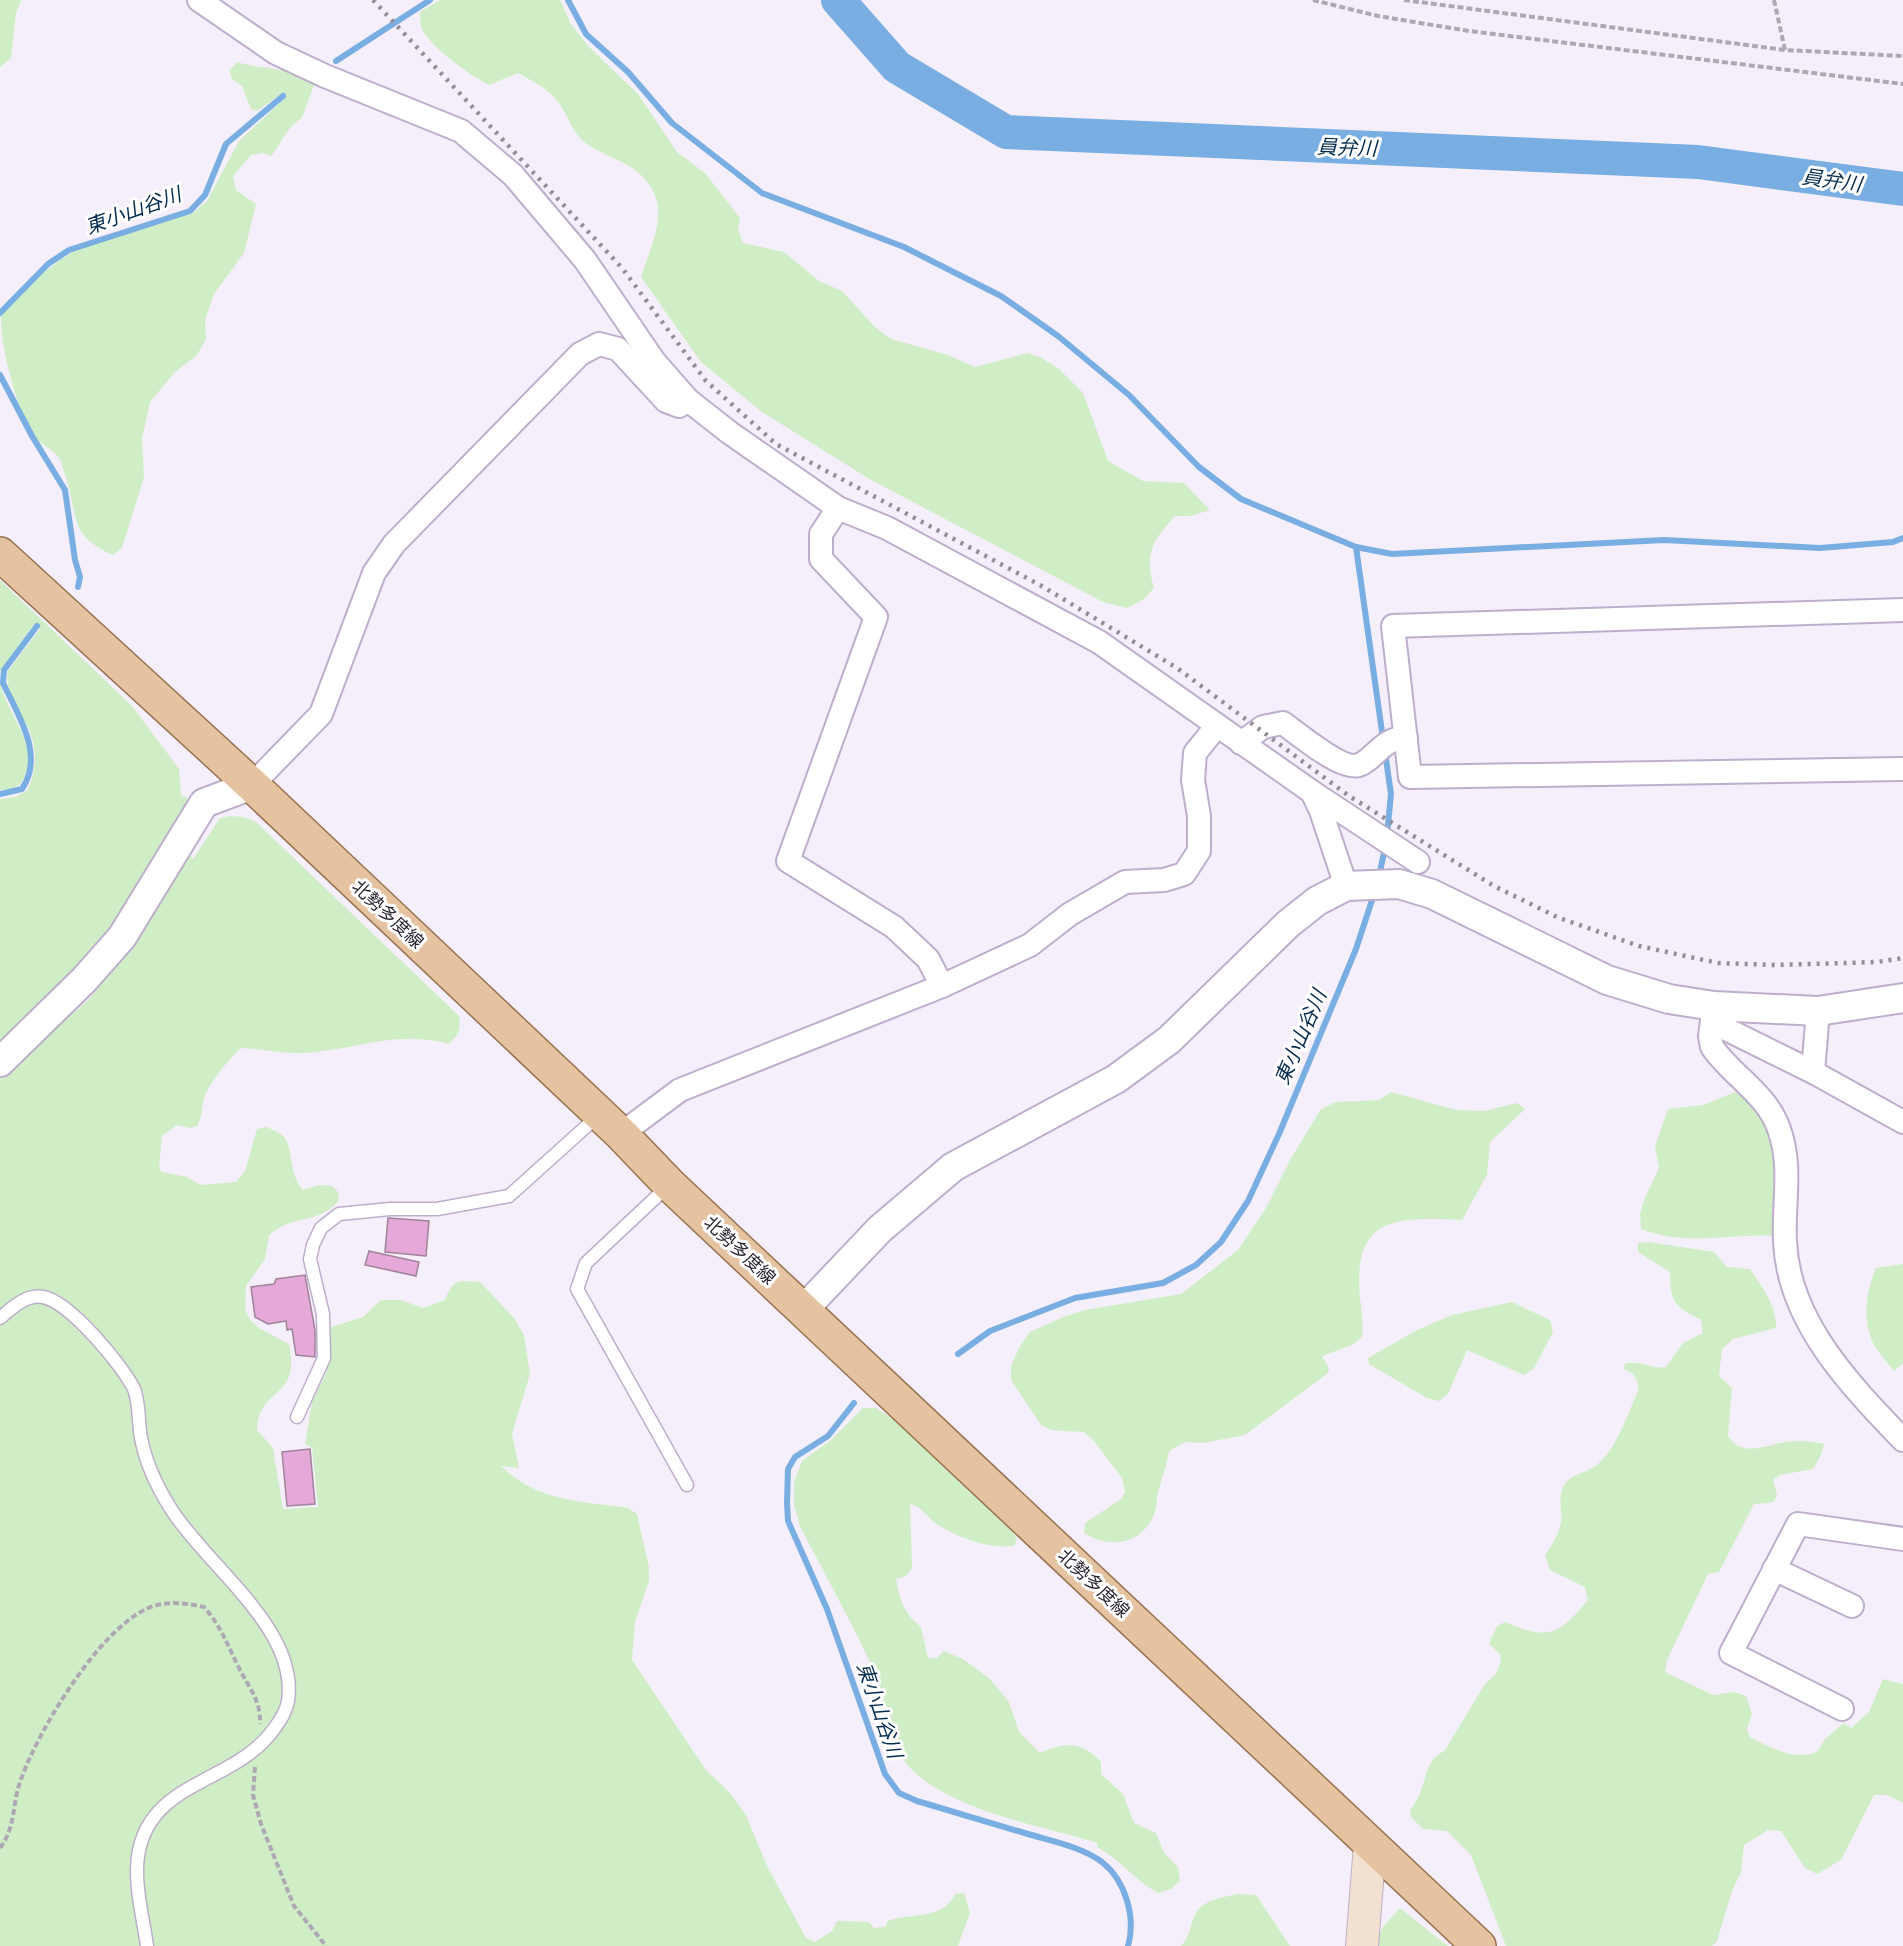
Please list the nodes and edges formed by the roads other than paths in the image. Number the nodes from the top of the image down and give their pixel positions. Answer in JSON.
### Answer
{"nodes":[{"id":1,"x":199,"y":0,"type":"edge"},
{"id":2,"x":688,"y":400,"type":"junction"},
{"id":3,"x":838,"y":508,"type":"junction"},
{"id":4,"x":0,"y":554,"type":"edge"},
{"id":5,"x":1903,"y":610,"type":"edge"},
{"id":6,"x":1216,"y":727,"type":"junction"},
{"id":7,"x":1402,"y":738,"type":"junction"},
{"id":8,"x":1241,"y":743,"type":"junction"},
{"id":9,"x":1903,"y":769,"type":"edge"},
{"id":10,"x":252,"y":785,"type":"junction"},
{"id":11,"x":1312,"y":792,"type":"junction"},
{"id":12,"x":1409,"y":856,"type":"dead end"},
{"id":13,"x":1355,"y":885,"type":"junction"},
{"id":14,"x":942,"y":986,"type":"junction"},
{"id":15,"x":1903,"y":998,"type":"edge"},
{"id":16,"x":1818,"y":1011,"type":"junction"},
{"id":17,"x":1713,"y":1014,"type":"junction"},
{"id":18,"x":0,"y":1062,"type":"edge"},
{"id":19,"x":1813,"y":1072,"type":"junction"},
{"id":20,"x":1903,"y":1122,"type":"edge"},
{"id":21,"x":610,"y":1124,"type":"junction"},
{"id":22,"x":669,"y":1184,"type":"junction"},
{"id":23,"x":804,"y":1309,"type":"junction"},
{"id":24,"x":0,"y":1318,"type":"edge"},
{"id":25,"x":297,"y":1417,"type":"dead end"},
{"id":26,"x":1903,"y":1440,"type":"edge"},
{"id":27,"x":687,"y":1485,"type":"dead end"},
{"id":28,"x":1903,"y":1539,"type":"edge"},
{"id":29,"x":1774,"y":1569,"type":"junction"},
{"id":30,"x":1852,"y":1606,"type":"dead end"},
{"id":31,"x":1842,"y":1709,"type":"dead end"},
{"id":32,"x":1370,"y":1845,"type":"junction"},
{"id":33,"x":147,"y":1946,"type":"edge"},
{"id":34,"x":1362,"y":1946,"type":"edge"},
{"id":35,"x":1479,"y":1946,"type":"edge"}],
"edges":[{"from":1,"to":2,"type":"street"},
{"from":2,"to":3,"type":"street"},
{"from":2,"to":10,"type":"street"},
{"from":3,"to":6,"type":"street"},
{"from":3,"to":14,"type":"street"},
{"from":4,"to":10,"type":"main road","name":"北勢多度線"},
{"from":5,"to":7,"type":"street"},
{"from":6,"to":8,"type":"street"},
{"from":6,"to":14,"type":"street"},
{"from":7,"to":8,"type":"street"},
{"from":7,"to":9,"type":"street"},
{"from":8,"to":11,"type":"street"},
{"from":10,"to":18,"type":"street"},
{"from":10,"to":21,"type":"main road","name":"北勢多度線"},
{"from":11,"to":12,"type":"street"},
{"from":11,"to":13,"type":"street"},
{"from":13,"to":17,"type":"street"},
{"from":13,"to":23,"type":"street"},
{"from":14,"to":21,"type":"street"},
{"from":15,"to":16,"type":"street"},
{"from":16,"to":17,"type":"street"},
{"from":16,"to":19,"type":"street"},
{"from":17,"to":19,"type":"street"},
{"from":17,"to":26,"type":"street"},
{"from":19,"to":20,"type":"street"},
{"from":21,"to":22,"type":"main road","name":"北勢多度線"},
{"from":21,"to":25,"type":"lane"},
{"from":22,"to":23,"type":"main road","name":"北勢多度線"},
{"from":22,"to":27,"type":"lane"},
{"from":23,"to":32,"type":"main road","name":"北勢多度線"},
{"from":24,"to":33,"type":"lane"},
{"from":28,"to":29,"type":"street"},
{"from":29,"to":30,"type":"street"},
{"from":29,"to":31,"type":"street"},
{"from":32,"to":34,"type":"main road"},
{"from":32,"to":35,"type":"main road","name":"北勢多度線"}]}
